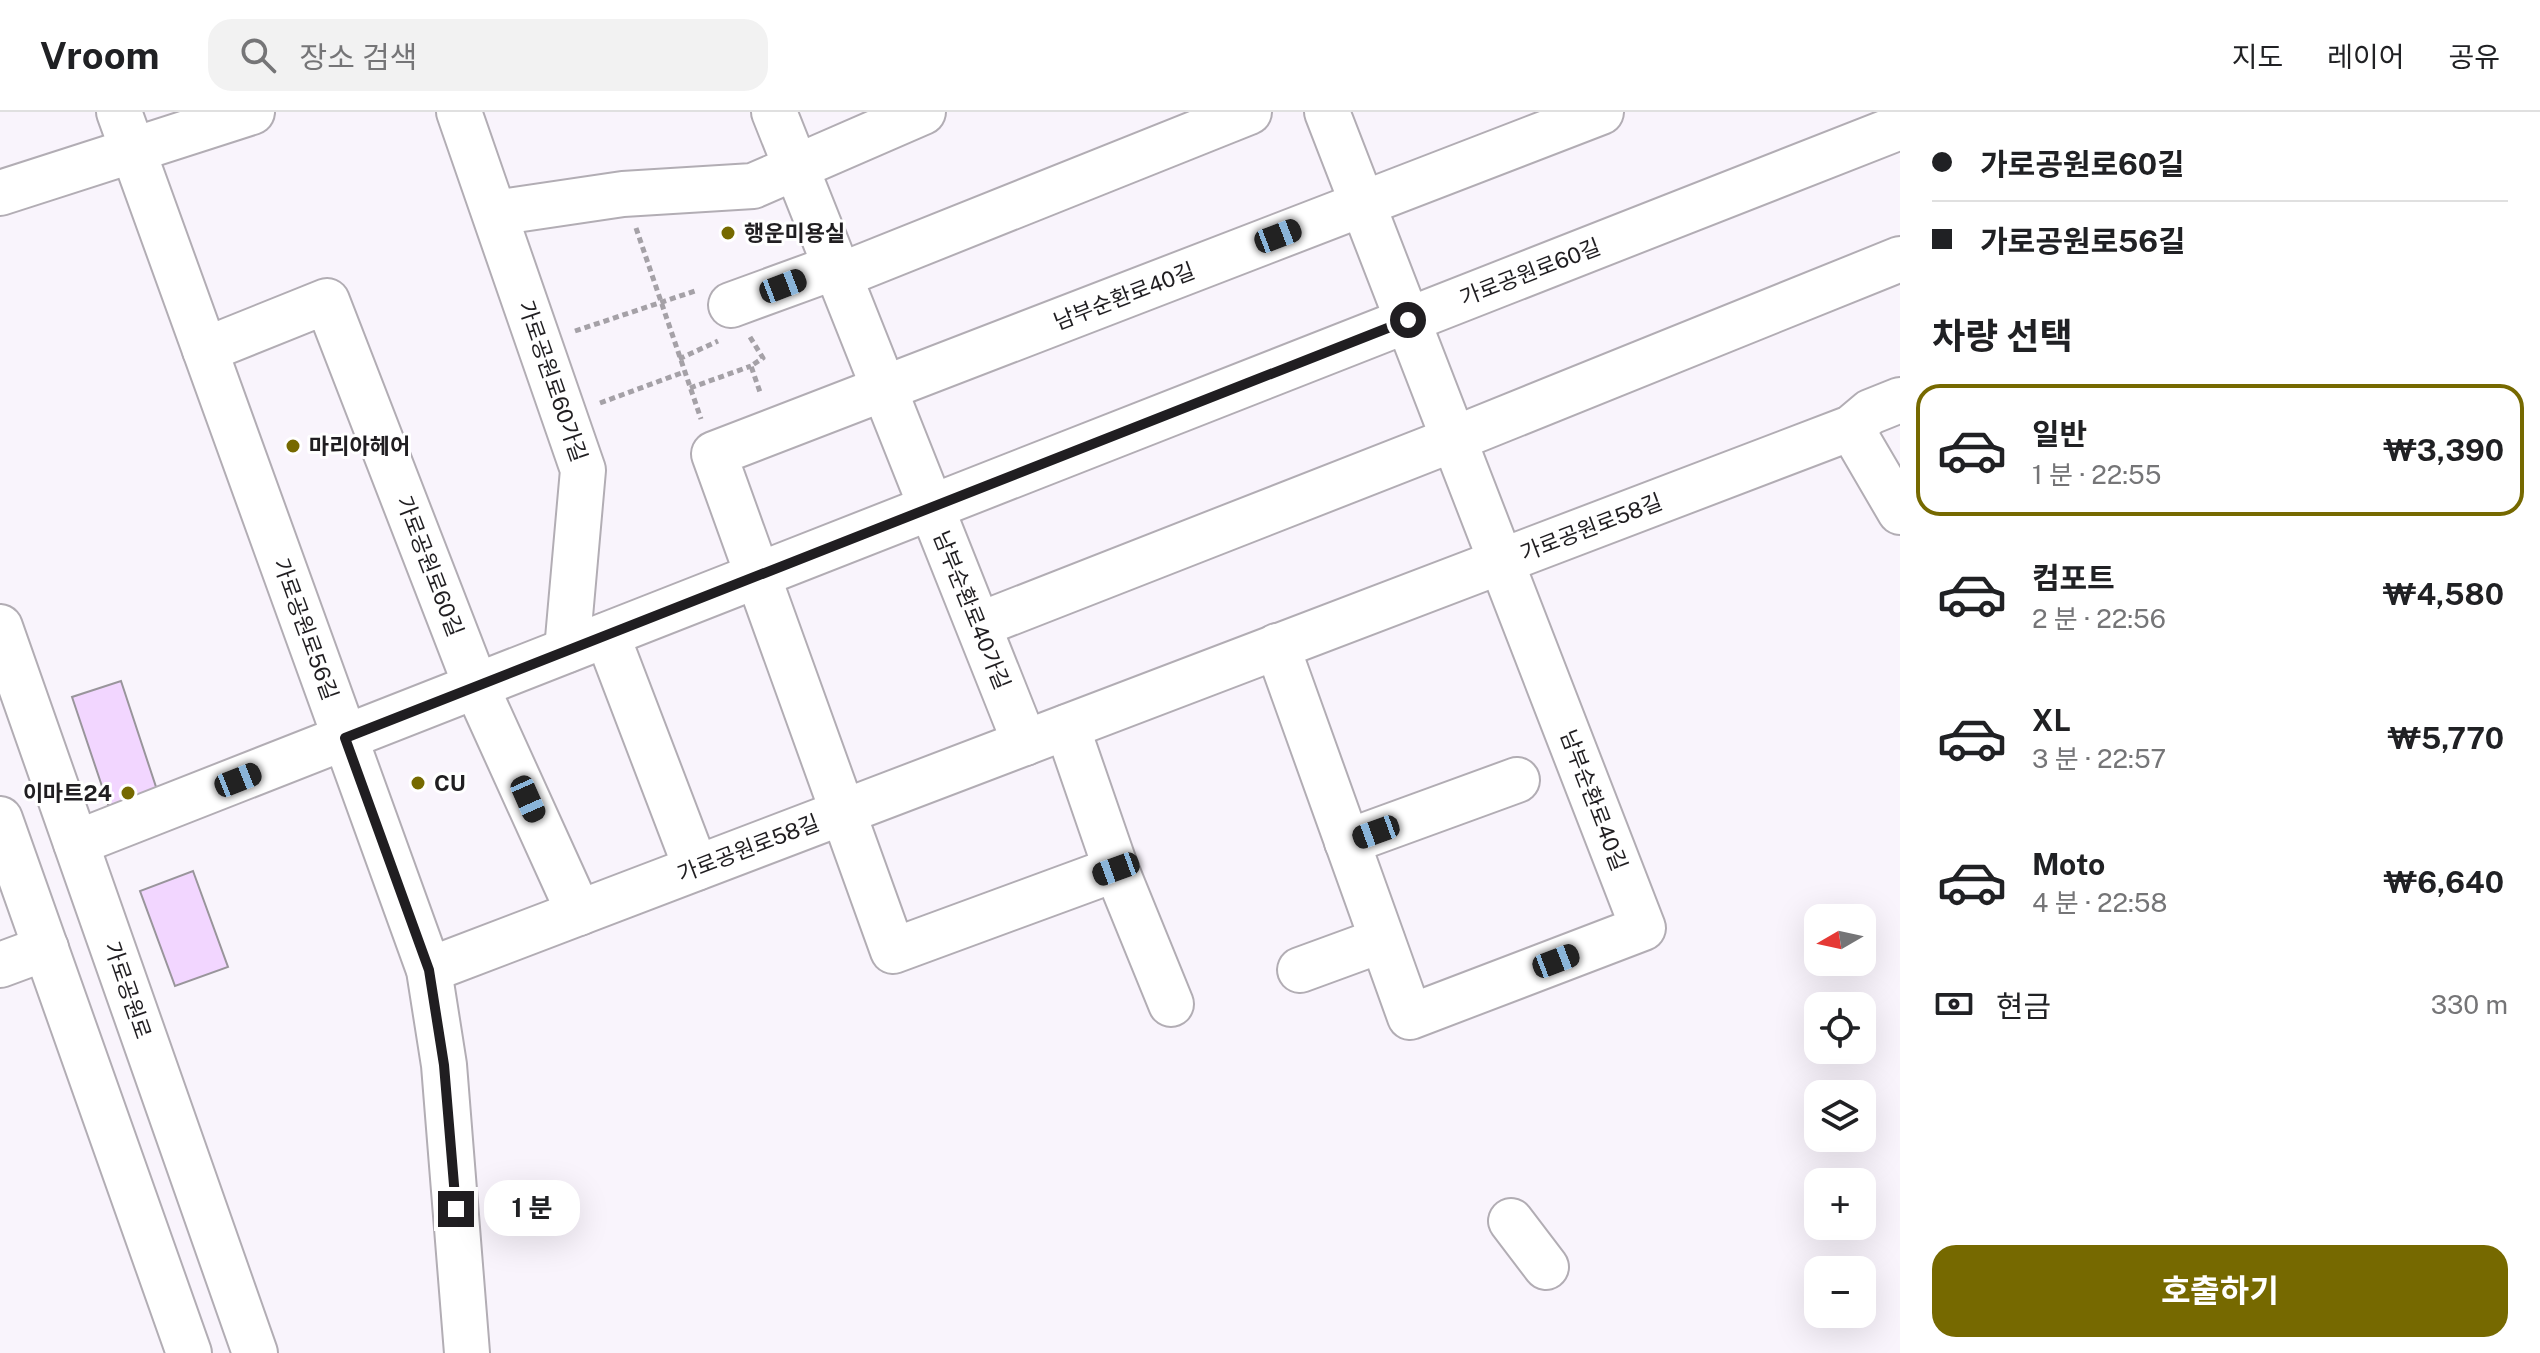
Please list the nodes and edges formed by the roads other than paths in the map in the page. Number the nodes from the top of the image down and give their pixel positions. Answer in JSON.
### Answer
{"nodes":[{"id":1,"x":252,"y":112,"type":"edge"},
{"id":2,"x":459,"y":112,"type":"edge"},
{"id":3,"x":774,"y":112,"type":"edge"},
{"id":4,"x":923,"y":112,"type":"edge"},
{"id":5,"x":1249,"y":112,"type":"edge"},
{"id":6,"x":1327,"y":112,"type":"edge"},
{"id":7,"x":1601,"y":112,"type":"edge"},
{"id":8,"x":1900,"y":127,"type":"edge"},
{"id":9,"x":126,"y":132,"type":"edge"},
{"id":10,"x":796,"y":168,"type":"junction"},
{"id":11,"x":0,"y":193,"type":"edge"},
{"id":12,"x":1363,"y":204,"type":"junction"},
{"id":13,"x":495,"y":213,"type":"junction"},
{"id":14,"x":1900,"y":259,"type":"edge"},
{"id":15,"x":837,"y":272,"type":"junction"},
{"id":16,"x":731,"y":305,"type":"road end"},
{"id":17,"x":1408,"y":320,"type":"junction"},
{"id":18,"x":205,"y":350,"type":"junction"},
{"id":19,"x":884,"y":388,"type":"junction"},
{"id":20,"x":1900,"y":400,"type":"edge"},
{"id":21,"x":1851,"y":428,"type":"junction"},
{"id":22,"x":1454,"y":439,"type":"junction"},
{"id":23,"x":931,"y":507,"type":"junction"},
{"id":24,"x":1900,"y":512,"type":"edge"},
{"id":25,"x":1501,"y":561,"type":"junction"},
{"id":26,"x":758,"y":575,"type":"junction"},
{"id":27,"x":979,"y":625,"type":"junction"},
{"id":28,"x":0,"y":627,"type":"edge"},
{"id":29,"x":587,"y":642,"type":"junction"},
{"id":30,"x":1277,"y":646,"type":"junction"},
{"id":31,"x":476,"y":686,"type":"junction"},
{"id":32,"x":1067,"y":727,"type":"junction"},
{"id":33,"x":345,"y":738,"type":"junction"},
{"id":34,"x":1025,"y":743,"type":"junction"},
{"id":35,"x":1517,"y":780,"type":"dead end"},
{"id":36,"x":842,"y":812,"type":"junction"},
{"id":37,"x":0,"y":819,"type":"edge"},
{"id":38,"x":1347,"y":842,"type":"junction"},
{"id":39,"x":76,"y":843,"type":"junction"},
{"id":40,"x":696,"y":868,"type":"junction"},
{"id":41,"x":1116,"y":869,"type":"junction"},
{"id":42,"x":579,"y":913,"type":"junction"},
{"id":43,"x":1382,"y":940,"type":"junction"},
{"id":44,"x":46,"y":948,"type":"junction"},
{"id":45,"x":0,"y":965,"type":"edge"},
{"id":46,"x":429,"y":970,"type":"junction"},
{"id":47,"x":1300,"y":970,"type":"dead end"},
{"id":48,"x":1171,"y":1004,"type":"dead end"},
{"id":49,"x":1511,"y":1221,"type":"dead end"},
{"id":50,"x":1546,"y":1267,"type":"dead end"},
{"id":51,"x":189,"y":1353,"type":"edge"},
{"id":52,"x":255,"y":1353,"type":"edge"},
{"id":53,"x":467,"y":1353,"type":"edge"}],
"edges":[{"from":1,"to":9,"type":"street"},
{"from":2,"to":13,"type":"street","name":"가로공원로60가길"},
{"from":3,"to":10,"type":"street","name":"남부순환로40가길"},
{"from":4,"to":10,"type":"street"},
{"from":5,"to":15,"type":"street"},
{"from":6,"to":12,"type":"street","name":"남부순환로40길"},
{"from":7,"to":12,"type":"street","name":"남부순환로40길"},
{"from":8,"to":17,"type":"street","name":"가로공원로60길"},
{"from":9,"to":11,"type":"street"},
{"from":9,"to":18,"type":"street","name":"가로공원로56길"},
{"from":10,"to":13,"type":"street"},
{"from":10,"to":15,"type":"street","name":"남부순환로40가길"},
{"from":12,"to":17,"type":"street","name":"남부순환로40길"},
{"from":12,"to":19,"type":"street","name":"남부순환로40길"},
{"from":13,"to":29,"type":"street","name":"가로공원로60가길"},
{"from":14,"to":22,"type":"street"},
{"from":15,"to":16,"type":"street"},
{"from":15,"to":19,"type":"street","name":"남부순환로40가길"},
{"from":17,"to":22,"type":"street","name":"남부순환로40길"},
{"from":17,"to":23,"type":"street","name":"가로공원로60길"},
{"from":18,"to":31,"type":"street","name":"가로공원로60길"},
{"from":18,"to":33,"type":"street","name":"가로공원로56길"},
{"from":19,"to":23,"type":"street","name":"남부순환로40가길"},
{"from":19,"to":26,"type":"street"},
{"from":20,"to":21,"type":"street","name":"가로공원로58길"},
{"from":21,"to":24,"type":"street"},
{"from":21,"to":25,"type":"street","name":"가로공원로58길"},
{"from":22,"to":25,"type":"street","name":"남부순환로40길"},
{"from":22,"to":27,"type":"street"},
{"from":23,"to":26,"type":"street","name":"가로공원로60길"},
{"from":23,"to":27,"type":"street","name":"남부순환로40가길"},
{"from":25,"to":30,"type":"street","name":"가로공원로58길"},
{"from":25,"to":43,"type":"street","name":"남부순환로40길"},
{"from":26,"to":29,"type":"street","name":"가로공원로60길"},
{"from":26,"to":36,"type":"street"},
{"from":27,"to":34,"type":"street","name":"남부순환로40가길"},
{"from":28,"to":39,"type":"street","name":"가로공원로"},
{"from":29,"to":31,"type":"street","name":"가로공원로60길"},
{"from":29,"to":40,"type":"street"},
{"from":30,"to":32,"type":"street","name":"가로공원로58길"},
{"from":30,"to":38,"type":"street"},
{"from":31,"to":33,"type":"street","name":"가로공원로60길"},
{"from":31,"to":42,"type":"street","name":"가로공원로60길"},
{"from":32,"to":34,"type":"street","name":"가로공원로58길"},
{"from":32,"to":41,"type":"street"},
{"from":33,"to":39,"type":"street","name":"가로공원로60길"},
{"from":33,"to":46,"type":"street","name":"가로공원로56길"},
{"from":34,"to":36,"type":"street","name":"가로공원로58길"},
{"from":35,"to":38,"type":"street"},
{"from":36,"to":40,"type":"street","name":"가로공원로58길"},
{"from":36,"to":41,"type":"street"},
{"from":37,"to":44,"type":"street"},
{"from":38,"to":43,"type":"street"},
{"from":39,"to":52,"type":"street","name":"가로공원로"},
{"from":40,"to":42,"type":"street","name":"가로공원로58길"},
{"from":41,"to":48,"type":"street"},
{"from":42,"to":46,"type":"street","name":"가로공원로58길"},
{"from":43,"to":47,"type":"street"},
{"from":44,"to":45,"type":"street"},
{"from":44,"to":51,"type":"street"},
{"from":46,"to":53,"type":"street","name":"가로공원로56길"},
{"from":49,"to":50,"type":"street"}]}
